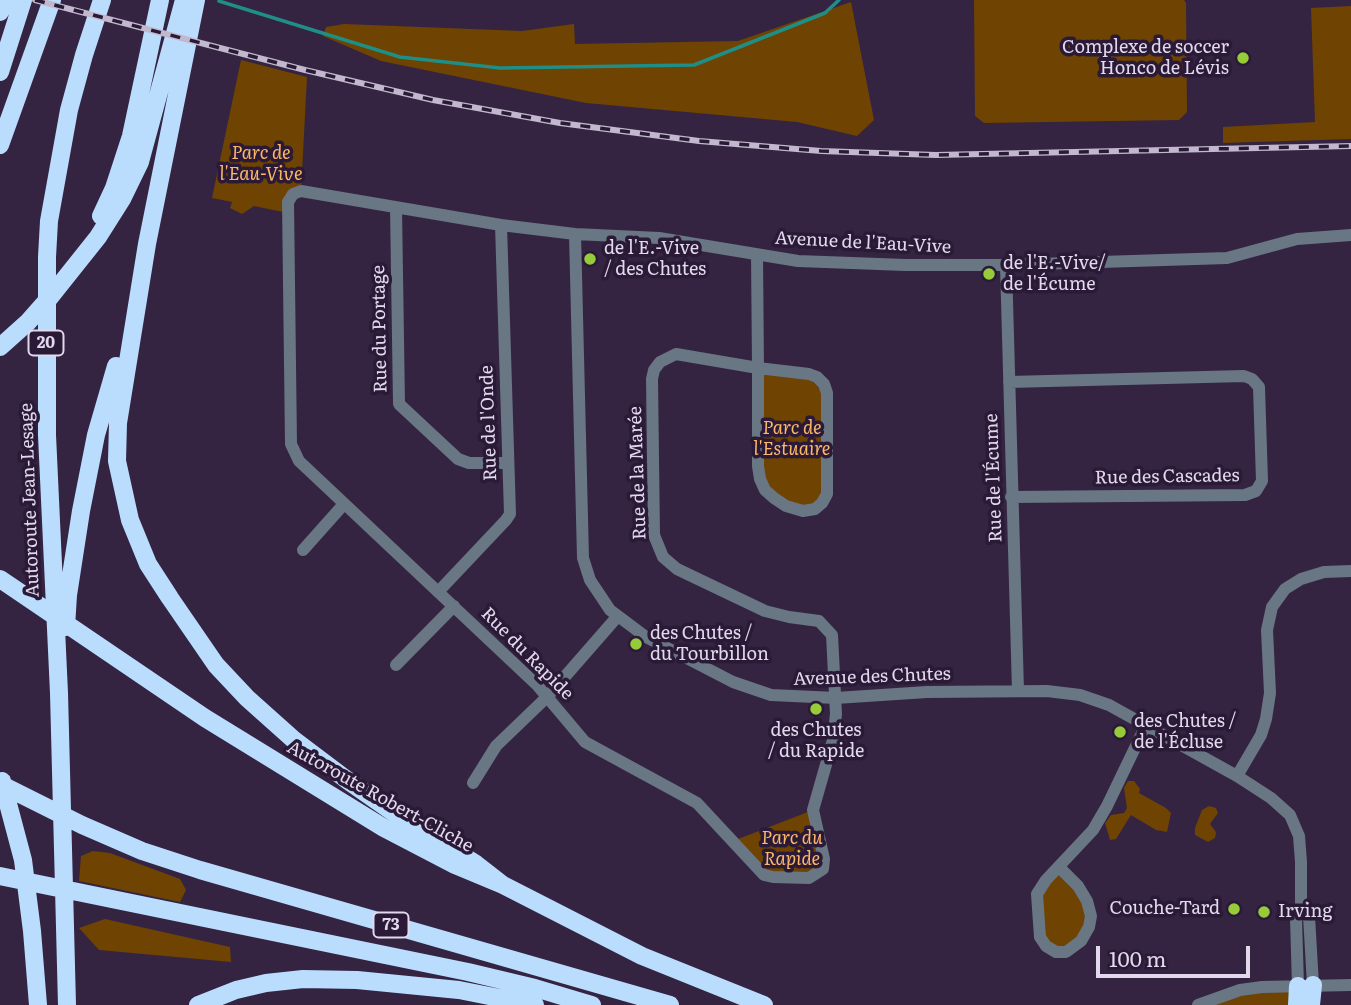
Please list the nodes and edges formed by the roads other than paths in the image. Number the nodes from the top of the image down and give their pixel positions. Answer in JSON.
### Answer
{"nodes":[{"id":1,"x":6,"y":0,"type":"edge"},
{"id":2,"x":23,"y":0,"type":"edge"},
{"id":3,"x":52,"y":0,"type":"edge"},
{"id":4,"x":102,"y":0,"type":"edge"},
{"id":5,"x":160,"y":0,"type":"edge"},
{"id":6,"x":184,"y":0,"type":"edge"},
{"id":7,"x":196,"y":0,"type":"edge"},
{"id":8,"x":0,"y":12,"type":"edge"},
{"id":9,"x":0,"y":72,"type":"edge"},
{"id":10,"x":0,"y":145,"type":"edge"},
{"id":11,"x":293,"y":194,"type":"joint"},
{"id":12,"x":396,"y":207,"type":"junction"},
{"id":13,"x":501,"y":225,"type":"junction"},
{"id":14,"x":575,"y":234,"type":"junction"},
{"id":15,"x":1351,"y":235,"type":"edge"},
{"id":16,"x":147,"y":244,"type":"junction"},
{"id":17,"x":757,"y":255,"type":"junction"},
{"id":18,"x":1006,"y":265,"type":"junction"},
{"id":19,"x":70,"y":271,"type":"junction"},
{"id":20,"x":0,"y":346,"type":"edge"},
{"id":21,"x":758,"y":368,"type":"junction"},
{"id":22,"x":1009,"y":382,"type":"junction"},
{"id":23,"x":508,"y":463,"type":"junction"},
{"id":24,"x":1011,"y":497,"type":"junction"},
{"id":25,"x":344,"y":504,"type":"junction"},
{"id":26,"x":303,"y":550,"type":"dead end"},
{"id":27,"x":0,"y":571,"type":"edge"},
{"id":28,"x":1351,"y":571,"type":"edge"},
{"id":29,"x":0,"y":579,"type":"edge"},
{"id":30,"x":439,"y":592,"type":"junction"},
{"id":31,"x":454,"y":606,"type":"junction"},
{"id":32,"x":44,"y":608,"type":"junction"},
{"id":33,"x":618,"y":617,"type":"junction"},
{"id":34,"x":396,"y":665,"type":"dead end"},
{"id":35,"x":1018,"y":691,"type":"junction"},
{"id":36,"x":59,"y":693,"type":"junction"},
{"id":37,"x":548,"y":696,"type":"junction"},
{"id":38,"x":836,"y":698,"type":"junction"},
{"id":39,"x":1146,"y":725,"type":"junction"},
{"id":40,"x":0,"y":773,"type":"edge"},
{"id":41,"x":1237,"y":776,"type":"junction"},
{"id":42,"x":473,"y":783,"type":"dead end"},
{"id":43,"x":0,"y":784,"type":"edge"},
{"id":44,"x":1059,"y":867,"type":"junction"},
{"id":45,"x":0,"y":876,"type":"edge"},
{"id":46,"x":503,"y":886,"type":"junction"},
{"id":47,"x":1306,"y":985,"type":"junction"},
{"id":48,"x":1351,"y":985,"type":"edge"},
{"id":49,"x":38,"y":1005,"type":"edge"},
{"id":50,"x":67,"y":1005,"type":"edge"},
{"id":51,"x":198,"y":1005,"type":"edge"},
{"id":52,"x":535,"y":1005,"type":"edge"},
{"id":53,"x":592,"y":1005,"type":"edge"},
{"id":54,"x":670,"y":1005,"type":"edge"},
{"id":55,"x":764,"y":1005,"type":"edge"},
{"id":56,"x":1198,"y":1005,"type":"edge"},
{"id":57,"x":1297,"y":1005,"type":"edge"},
{"id":58,"x":1311,"y":1005,"type":"edge"}],
"edges":[{"from":1,"to":8,"type":"highway"},
{"from":2,"to":9,"type":"highway"},
{"from":3,"to":10,"type":"highway"},
{"from":4,"to":36,"type":"highway","name":"Autoroute Jean-Lesage","number":"20"},
{"from":5,"to":19,"type":"highway"},
{"from":6,"to":19,"type":"highway"},
{"from":7,"to":16,"type":"highway"},
{"from":11,"to":12,"type":"street","name":"Avenue de l'Eau-Vive"},
{"from":11,"to":25,"type":"street","name":"Rue du Rapide"},
{"from":12,"to":13,"type":"street","name":"Avenue de l'Eau-Vive"},
{"from":12,"to":23,"type":"street","name":"Rue du Portage"},
{"from":13,"to":14,"type":"street","name":"Avenue de l'Eau-Vive"},
{"from":13,"to":23,"type":"street","name":"Rue de l'Onde"},
{"from":14,"to":17,"type":"street","name":"Avenue de l'Eau-Vive"},
{"from":14,"to":33,"type":"street","name":"Avenue des Chutes"},
{"from":15,"to":18,"type":"street","name":"Avenue de l'Eau-Vive"},
{"from":16,"to":36,"type":"highway"},
{"from":16,"to":46,"type":"highway"},
{"from":17,"to":18,"type":"street","name":"Avenue de l'Eau-Vive"},
{"from":17,"to":21,"type":"street"},
{"from":18,"to":22,"type":"street","name":"Rue de l'Écume"},
{"from":19,"to":20,"type":"highway"},
{"from":21,"to":21,"type":"street"},
{"from":21,"to":38,"type":"street","name":"Rue de la Marée"},
{"from":22,"to":24,"type":"street","name":"Rue de l'Écume"},
{"from":22,"to":24,"type":"street","name":"Rue des Cascades"},
{"from":23,"to":30,"type":"street","name":"Rue de l'Onde"},
{"from":24,"to":35,"type":"street","name":"Rue de l'Écume"},
{"from":25,"to":26,"type":"street"},
{"from":25,"to":30,"type":"street","name":"Rue du Rapide"},
{"from":27,"to":32,"type":"highway"},
{"from":28,"to":41,"type":"street"},
{"from":29,"to":32,"type":"highway","name":"Autoroute Robert-Cliche"},
{"from":30,"to":31,"type":"street","name":"Rue du Rapide"},
{"from":31,"to":34,"type":"street"},
{"from":31,"to":37,"type":"street","name":"Rue du Rapide"},
{"from":32,"to":46,"type":"highway","name":"Autoroute Robert-Cliche"},
{"from":33,"to":37,"type":"street"},
{"from":33,"to":38,"type":"street","name":"Avenue des Chutes"},
{"from":35,"to":38,"type":"street","name":"Avenue des Chutes"},
{"from":35,"to":39,"type":"street","name":"Avenue des Chutes"},
{"from":36,"to":50,"type":"highway","name":"Autoroute Jean-Lesage","number":"20"},
{"from":37,"to":38,"type":"street","name":"Rue du Rapide"},
{"from":37,"to":42,"type":"street"},
{"from":39,"to":41,"type":"street","name":"Avenue des Chutes"},
{"from":39,"to":44,"type":"street"},
{"from":40,"to":49,"type":"highway"},
{"from":41,"to":47,"type":"street","name":"Avenue des Chutes"},
{"from":43,"to":54,"type":"highway","number":"73"},
{"from":44,"to":44,"type":"street"},
{"from":45,"to":53,"type":"highway"},
{"from":46,"to":55,"type":"highway","name":"Autoroute Robert-Cliche"},
{"from":47,"to":48,"type":"street"},
{"from":47,"to":56,"type":"street"},
{"from":47,"to":57,"type":"highway"},
{"from":47,"to":58,"type":"highway"},
{"from":51,"to":52,"type":"highway"}]}
